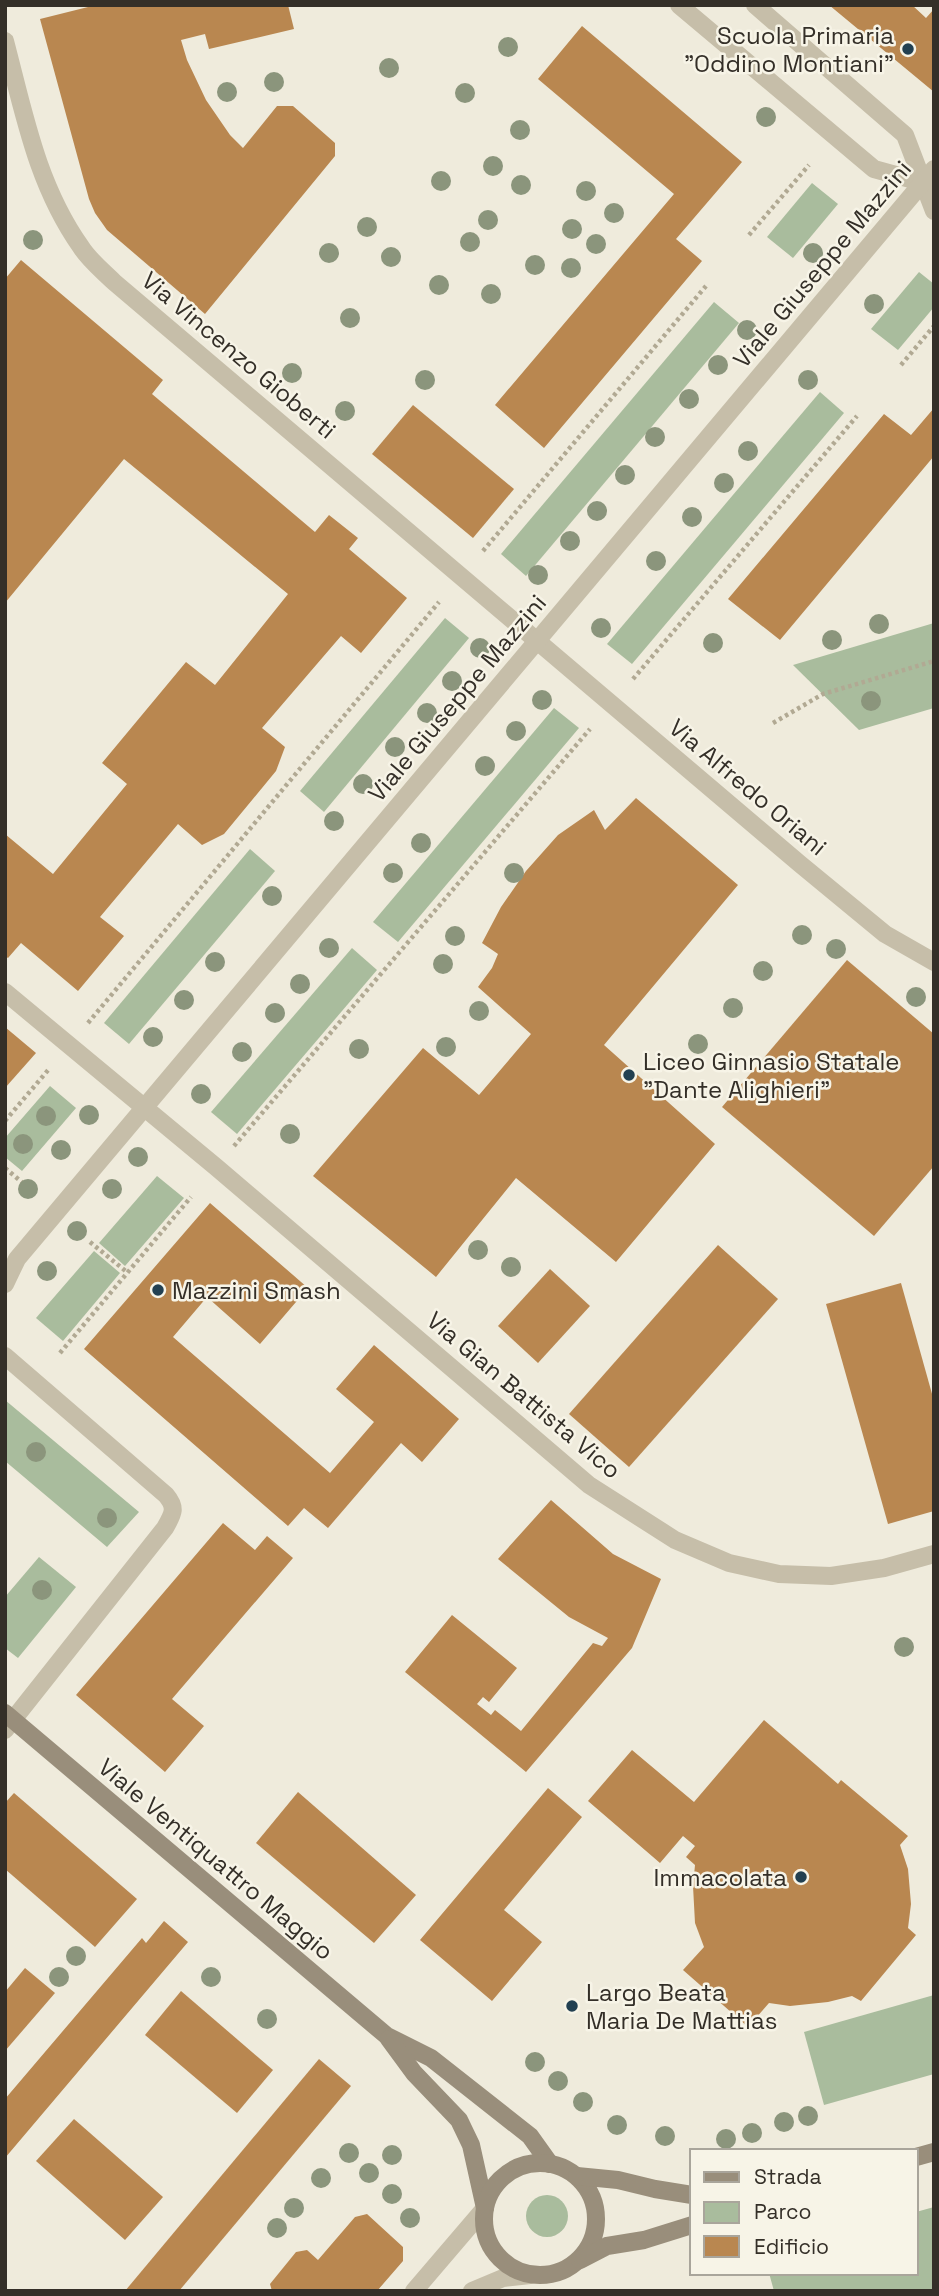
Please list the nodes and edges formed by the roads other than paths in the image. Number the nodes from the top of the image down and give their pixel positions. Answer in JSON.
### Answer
{"nodes":[{"id":1,"x":679,"y":5,"type":"edge"},
{"id":2,"x":755,"y":5,"type":"edge"},
{"id":3,"x":5,"y":41,"type":"edge"},
{"id":4,"x":930,"y":179,"type":"edge"},
{"id":5,"x":934,"y":211,"type":"edge"},
{"id":6,"x":537,"y":641,"type":"junction"},
{"id":7,"x":934,"y":962,"type":"edge"},
{"id":8,"x":5,"y":992,"type":"edge"},
{"id":9,"x":144,"y":1107,"type":"junction"},
{"id":10,"x":11,"y":1262,"type":"edge"},
{"id":11,"x":5,"y":1284,"type":"edge"},
{"id":12,"x":5,"y":1356,"type":"edge"},
{"id":13,"x":934,"y":1554,"type":"edge"},
{"id":14,"x":8,"y":1721,"type":"edge"},
{"id":15,"x":387,"y":2036,"type":"junction"},
{"id":16,"x":550,"y":2164,"type":"junction"},
{"id":17,"x":577,"y":2176,"type":"junction"},
{"id":18,"x":690,"y":2195,"type":"edge"},
{"id":19,"x":485,"y":2208,"type":"junction"},
{"id":20,"x":690,"y":2226,"type":"edge"},
{"id":21,"x":580,"y":2260,"type":"junction"},
{"id":22,"x":530,"y":2275,"type":"junction"},
{"id":23,"x":414,"y":2291,"type":"edge"},
{"id":24,"x":472,"y":2291,"type":"edge"}],
"edges":[{"from":1,"to":4,"type":"street"},
{"from":2,"to":4,"type":"street"},
{"from":3,"to":6,"type":"street","name":"Via Vincenzo Gioberti"},
{"from":4,"to":5,"type":"street"},
{"from":4,"to":6,"type":"street","name":"Viale Giuseppe Mazzini"},
{"from":6,"to":7,"type":"street","name":"Via Alfredo Oriani"},
{"from":6,"to":9,"type":"street","name":"Viale Giuseppe Mazzini"},
{"from":8,"to":9,"type":"street","name":"Via Gian Battista Vico"},
{"from":9,"to":10,"type":"street","name":"Viale Giuseppe Mazzini"},
{"from":9,"to":13,"type":"street","name":"Via Gian Battista Vico"},
{"from":10,"to":11,"type":"street","name":"Viale Giuseppe Mazzini"},
{"from":12,"to":14,"type":"street"},
{"from":14,"to":15,"type":"main road","name":"Viale Ventiquattro Maggio"},
{"from":15,"to":16,"type":"main road"},
{"from":15,"to":19,"type":"main road"},
{"from":16,"to":17,"type":"main road"},
{"from":16,"to":19,"type":"main road"},
{"from":17,"to":18,"type":"main road"},
{"from":17,"to":21,"type":"main road"},
{"from":19,"to":22,"type":"main road"},
{"from":19,"to":23,"type":"street"},
{"from":20,"to":21,"type":"main road"},
{"from":21,"to":22,"type":"main road"},
{"from":22,"to":24,"type":"street"}]}
